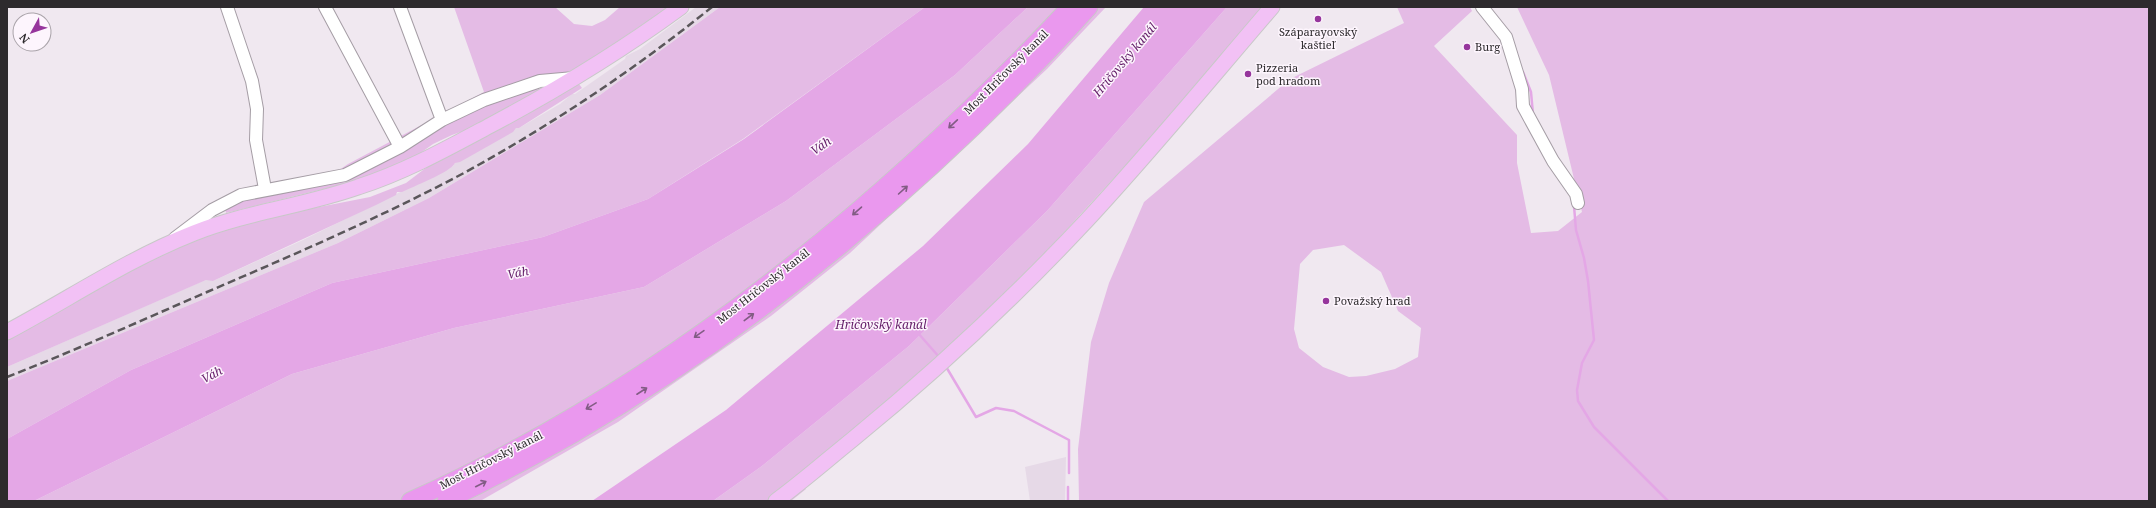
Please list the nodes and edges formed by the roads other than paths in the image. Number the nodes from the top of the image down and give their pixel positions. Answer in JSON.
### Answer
{"nodes":[{"id":1,"x":227,"y":7,"type":"edge"},
{"id":2,"x":325,"y":7,"type":"edge"},
{"id":3,"x":400,"y":7,"type":"edge"},
{"id":4,"x":681,"y":7,"type":"edge"},
{"id":5,"x":1070,"y":7,"type":"edge"},
{"id":6,"x":1089,"y":7,"type":"edge"},
{"id":7,"x":1272,"y":7,"type":"edge"},
{"id":8,"x":1482,"y":7,"type":"edge"},
{"id":9,"x":574,"y":78,"type":"junction"},
{"id":10,"x":442,"y":120,"type":"junction"},
{"id":11,"x":400,"y":147,"type":"junction"},
{"id":12,"x":265,"y":189,"type":"junction"},
{"id":13,"x":1578,"y":202,"type":"dead end"},
{"id":14,"x":168,"y":244,"type":"junction"},
{"id":15,"x":7,"y":332,"type":"edge"},
{"id":16,"x":410,"y":501,"type":"edge"},
{"id":17,"x":446,"y":501,"type":"edge"},
{"id":18,"x":776,"y":501,"type":"edge"}],
"edges":[{"from":1,"to":12,"type":"street"},
{"from":2,"to":11,"type":"street"},
{"from":3,"to":10,"type":"street"},
{"from":4,"to":9,"type":"main road"},
{"from":5,"to":16,"type":"highway","name":"Most Hričovský kanál","one_way":true},
{"from":17,"to":6,"type":"highway","name":"Most Hričovský kanál","one_way":true},
{"from":7,"to":18,"type":"main road"},
{"from":8,"to":13,"type":"street"},
{"from":9,"to":10,"type":"street"},
{"from":9,"to":14,"type":"main road"},
{"from":10,"to":11,"type":"street"},
{"from":11,"to":12,"type":"street"},
{"from":12,"to":14,"type":"street"},
{"from":14,"to":15,"type":"main road"}]}
